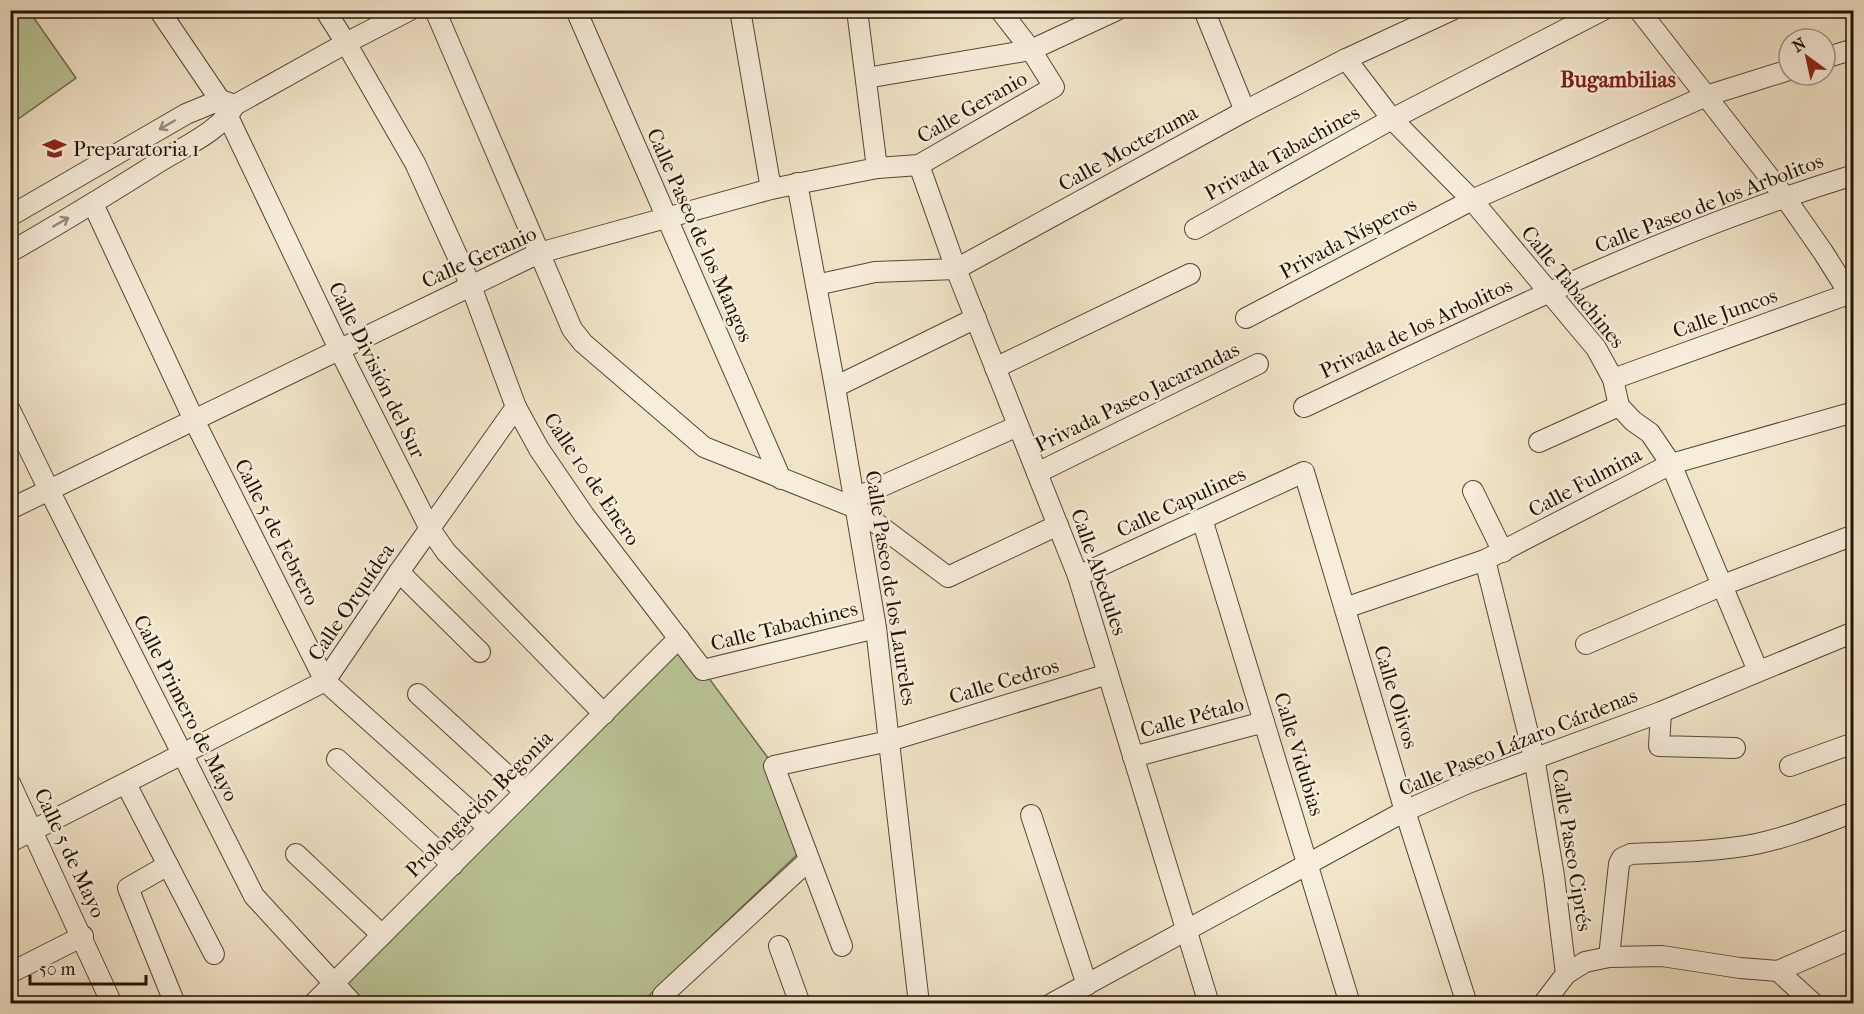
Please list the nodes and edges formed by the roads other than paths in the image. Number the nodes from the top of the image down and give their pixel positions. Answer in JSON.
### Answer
{"nodes":[{"id":1,"x":159,"y":10,"type":"edge"},
{"id":2,"x":325,"y":10,"type":"edge"},
{"id":3,"x":410,"y":10,"type":"edge"},
{"id":4,"x":435,"y":10,"type":"edge"},
{"id":5,"x":576,"y":10,"type":"edge"},
{"id":6,"x":740,"y":10,"type":"edge"},
{"id":7,"x":856,"y":10,"type":"edge"},
{"id":8,"x":1000,"y":10,"type":"edge"},
{"id":9,"x":1117,"y":10,"type":"edge"},
{"id":10,"x":1204,"y":10,"type":"edge"},
{"id":11,"x":1452,"y":10,"type":"edge"},
{"id":12,"x":1603,"y":10,"type":"edge"},
{"id":13,"x":1639,"y":10,"type":"edge"},
{"id":14,"x":1090,"y":16,"type":"edge"},
{"id":15,"x":346,"y":43,"type":"junction"},
{"id":16,"x":1854,"y":49,"type":"edge"},
{"id":17,"x":1031,"y":50,"type":"junction"},
{"id":18,"x":1837,"y":54,"type":"edge"},
{"id":19,"x":1346,"y":59,"type":"junction"},
{"id":20,"x":1777,"y":74,"type":"edge"},
{"id":21,"x":866,"y":78,"type":"junction"},
{"id":22,"x":1707,"y":96,"type":"junction"},
{"id":23,"x":228,"y":107,"type":"junction"},
{"id":24,"x":1245,"y":111,"type":"junction"},
{"id":25,"x":1392,"y":119,"type":"junction"},
{"id":26,"x":919,"y":165,"type":"junction"},
{"id":27,"x":877,"y":168,"type":"junction"},
{"id":28,"x":1854,"y":175,"type":"edge"},
{"id":29,"x":797,"y":183,"type":"junction"},
{"id":30,"x":771,"y":189,"type":"junction"},
{"id":31,"x":1784,"y":196,"type":"junction"},
{"id":32,"x":1472,"y":200,"type":"junction"},
{"id":33,"x":93,"y":204,"type":"junction"},
{"id":34,"x":10,"y":216,"type":"edge"},
{"id":35,"x":667,"y":218,"type":"junction"},
{"id":36,"x":10,"y":225,"type":"edge"},
{"id":37,"x":1195,"y":229,"type":"dead end"},
{"id":38,"x":16,"y":249,"type":"edge"},
{"id":39,"x":539,"y":253,"type":"junction"},
{"id":40,"x":956,"y":269,"type":"junction"},
{"id":41,"x":1190,"y":274,"type":"dead end"},
{"id":42,"x":816,"y":285,"type":"junction"},
{"id":43,"x":471,"y":286,"type":"junction"},
{"id":44,"x":1548,"y":291,"type":"junction"},
{"id":45,"x":1852,"y":296,"type":"edge"},
{"id":46,"x":976,"y":318,"type":"junction"},
{"id":47,"x":1246,"y":318,"type":"dead end"},
{"id":48,"x":339,"y":349,"type":"junction"},
{"id":49,"x":1258,"y":364,"type":"dead end"},
{"id":50,"x":995,"y":368,"type":"junction"},
{"id":51,"x":1612,"y":379,"type":"junction"},
{"id":52,"x":835,"y":387,"type":"junction"},
{"id":53,"x":1619,"y":406,"type":"junction"},
{"id":54,"x":516,"y":407,"type":"junction"},
{"id":55,"x":1305,"y":407,"type":"dead end"},
{"id":56,"x":10,"y":410,"type":"edge"},
{"id":57,"x":1854,"y":412,"type":"edge"},
{"id":58,"x":194,"y":420,"type":"junction"},
{"id":59,"x":1018,"y":426,"type":"junction"},
{"id":60,"x":1539,"y":442,"type":"dead end"},
{"id":61,"x":1671,"y":464,"type":"junction"},
{"id":62,"x":1304,"y":472,"type":"joint"},
{"id":63,"x":1037,"y":473,"type":"junction"},
{"id":64,"x":781,"y":478,"type":"junction"},
{"id":65,"x":49,"y":490,"type":"junction"},
{"id":66,"x":1473,"y":491,"type":"dead end"},
{"id":67,"x":855,"y":503,"type":"junction"},
{"id":68,"x":10,"y":509,"type":"edge"},
{"id":69,"x":1202,"y":519,"type":"junction"},
{"id":70,"x":1058,"y":525,"type":"junction"},
{"id":71,"x":430,"y":529,"type":"junction"},
{"id":72,"x":1854,"y":535,"type":"edge"},
{"id":73,"x":1503,"y":552,"type":"junction"},
{"id":74,"x":1485,"y":560,"type":"junction"},
{"id":75,"x":399,"y":572,"type":"junction"},
{"id":76,"x":1078,"y":576,"type":"junction"},
{"id":77,"x":1723,"y":585,"type":"junction"},
{"id":78,"x":1344,"y":608,"type":"junction"},
{"id":79,"x":876,"y":628,"type":"junction"},
{"id":80,"x":1854,"y":632,"type":"edge"},
{"id":81,"x":679,"y":638,"type":"junction"},
{"id":82,"x":1586,"y":644,"type":"dead end"},
{"id":83,"x":480,"y":652,"type":"dead end"},
{"id":84,"x":703,"y":670,"type":"joint"},
{"id":85,"x":1758,"y":671,"type":"junction"},
{"id":86,"x":1108,"y":674,"type":"junction"},
{"id":87,"x":325,"y":681,"type":"junction"},
{"id":88,"x":418,"y":694,"type":"dead end"},
{"id":89,"x":1661,"y":712,"type":"junction"},
{"id":90,"x":603,"y":714,"type":"junction"},
{"id":91,"x":1264,"y":722,"type":"junction"},
{"id":92,"x":889,"y":741,"type":"junction"},
{"id":93,"x":1854,"y":743,"type":"edge"},
{"id":94,"x":1735,"y":748,"type":"dead end"},
{"id":95,"x":183,"y":754,"type":"junction"},
{"id":96,"x":1133,"y":757,"type":"junction"},
{"id":97,"x":1534,"y":757,"type":"junction"},
{"id":98,"x":337,"y":759,"type":"dead end"},
{"id":99,"x":1790,"y":766,"type":"dead end"},
{"id":100,"x":10,"y":783,"type":"edge"},
{"id":101,"x":126,"y":784,"type":"junction"},
{"id":102,"x":525,"y":792,"type":"junction"},
{"id":103,"x":1405,"y":811,"type":"junction"},
{"id":104,"x":1854,"y":812,"type":"edge"},
{"id":105,"x":1031,"y":815,"type":"dead end"},
{"id":106,"x":489,"y":828,"type":"junction"},
{"id":107,"x":33,"y":832,"type":"junction"},
{"id":108,"x":10,"y":842,"type":"edge"},
{"id":109,"x":296,"y":854,"type":"dead end"},
{"id":110,"x":809,"y":860,"type":"junction"},
{"id":111,"x":1307,"y":864,"type":"junction"},
{"id":112,"x":168,"y":865,"type":"junction"},
{"id":113,"x":453,"y":865,"type":"junction"},
{"id":114,"x":1186,"y":932,"type":"junction"},
{"id":115,"x":382,"y":935,"type":"junction"},
{"id":116,"x":83,"y":936,"type":"junction"},
{"id":117,"x":1854,"y":938,"type":"edge"},
{"id":118,"x":779,"y":946,"type":"dead end"},
{"id":119,"x":842,"y":946,"type":"dead end"},
{"id":120,"x":214,"y":954,"type":"dead end"},
{"id":121,"x":1609,"y":957,"type":"junction"},
{"id":122,"x":1778,"y":971,"type":"junction"},
{"id":123,"x":10,"y":973,"type":"edge"},
{"id":124,"x":1566,"y":974,"type":"junction"},
{"id":125,"x":335,"y":984,"type":"junction"},
{"id":126,"x":1087,"y":985,"type":"junction"},
{"id":127,"x":666,"y":999,"type":"edge"},
{"id":128,"x":112,"y":1004,"type":"edge"},
{"id":129,"x":175,"y":1004,"type":"edge"},
{"id":130,"x":313,"y":1004,"type":"edge"},
{"id":131,"x":354,"y":1004,"type":"edge"},
{"id":132,"x":800,"y":1004,"type":"edge"},
{"id":133,"x":919,"y":1004,"type":"edge"},
{"id":134,"x":1051,"y":1004,"type":"edge"},
{"id":135,"x":1209,"y":1004,"type":"edge"},
{"id":136,"x":1350,"y":1004,"type":"edge"},
{"id":137,"x":1467,"y":1004,"type":"edge"},
{"id":138,"x":1543,"y":1004,"type":"edge"},
{"id":139,"x":1814,"y":1004,"type":"edge"}],
"edges":[{"from":1,"to":23,"type":"street","name":"Calle División del Sur"},
{"from":2,"to":15,"type":"street","name":"Calle 10 de Enero"},
{"from":3,"to":15,"type":"street"},
{"from":4,"to":39,"type":"street"},
{"from":5,"to":35,"type":"street","name":"Calle Paseo de los Mangos"},
{"from":6,"to":30,"type":"street"},
{"from":7,"to":21,"type":"street"},
{"from":8,"to":17,"type":"street"},
{"from":9,"to":14,"type":"street"},
{"from":10,"to":24,"type":"street"},
{"from":11,"to":19,"type":"street","name":"Calle Moctezuma"},
{"from":12,"to":25,"type":"street","name":"Privada Tabachines"},
{"from":13,"to":22,"type":"street"},
{"from":14,"to":17,"type":"street"},
{"from":15,"to":23,"type":"street"},
{"from":15,"to":43,"type":"street","name":"Calle 10 de Enero"},
{"from":16,"to":18,"type":"street"},
{"from":17,"to":21,"type":"street"},
{"from":17,"to":26,"type":"street","name":"Calle Geranio"},
{"from":19,"to":24,"type":"street","name":"Calle Moctezuma"},
{"from":19,"to":25,"type":"street","name":"Calle Tabachines"},
{"from":20,"to":22,"type":"street","name":"Privada Nísperos"},
{"from":21,"to":27,"type":"street"},
{"from":22,"to":31,"type":"street"},
{"from":22,"to":32,"type":"street","name":"Privada Nísperos"},
{"from":23,"to":33,"type":"street"},
{"from":23,"to":34,"type":"street","one_way":true},
{"from":23,"to":48,"type":"street","name":"Calle División del Sur"},
{"from":24,"to":40,"type":"street","name":"Calle Moctezuma"},
{"from":25,"to":32,"type":"street","name":"Calle Tabachines"},
{"from":25,"to":37,"type":"street","name":"Privada Tabachines"},
{"from":26,"to":27,"type":"street","name":"Calle Geranio"},
{"from":26,"to":40,"type":"street","name":"Calle Abedules"},
{"from":27,"to":29,"type":"street","name":"Calle Geranio"},
{"from":28,"to":31,"type":"street","name":"Calle Paseo de los Arbolitos"},
{"from":29,"to":30,"type":"street","name":"Calle Geranio"},
{"from":29,"to":42,"type":"street","name":"Calle Paseo de los Laureles"},
{"from":30,"to":35,"type":"street","name":"Calle Geranio"},
{"from":31,"to":44,"type":"street","name":"Calle Paseo de los Arbolitos"},
{"from":31,"to":45,"type":"street"},
{"from":32,"to":44,"type":"street","name":"Calle Tabachines"},
{"from":32,"to":47,"type":"street","name":"Privada Nísperos"},
{"from":38,"to":33,"type":"street","one_way":true},
{"from":33,"to":58,"type":"street","name":"Calle 5 de Febrero"},
{"from":35,"to":39,"type":"street","name":"Calle Geranio"},
{"from":35,"to":64,"type":"street","name":"Calle Paseo de los Mangos"},
{"from":36,"to":38,"type":"street"},
{"from":39,"to":43,"type":"street","name":"Calle Geranio"},
{"from":39,"to":64,"type":"street"},
{"from":40,"to":42,"type":"street","name":"Calle Moctezuma"},
{"from":40,"to":46,"type":"street","name":"Calle Abedules"},
{"from":41,"to":50,"type":"street"},
{"from":42,"to":52,"type":"street","name":"Calle Paseo de los Laureles"},
{"from":43,"to":48,"type":"street","name":"Calle Geranio"},
{"from":43,"to":54,"type":"street","name":"Calle 10 de Enero"},
{"from":44,"to":51,"type":"street","name":"Calle Tabachines"},
{"from":44,"to":55,"type":"street","name":"Privada de los Arbolitos"},
{"from":45,"to":51,"type":"street","name":"Calle Juncos"},
{"from":46,"to":50,"type":"street","name":"Calle Abedules"},
{"from":46,"to":52,"type":"street"},
{"from":48,"to":58,"type":"street","name":"Calle Geranio"},
{"from":48,"to":71,"type":"street","name":"Calle División del Sur"},
{"from":49,"to":63,"type":"street","name":"Privada Paseo Jacarandas"},
{"from":50,"to":59,"type":"street","name":"Calle Abedules"},
{"from":51,"to":53,"type":"street","name":"Calle Tabachines"},
{"from":52,"to":67,"type":"street","name":"Calle Paseo de los Laureles"},
{"from":53,"to":60,"type":"street"},
{"from":53,"to":61,"type":"street"},
{"from":54,"to":71,"type":"street","name":"Calle Orquídea"},
{"from":54,"to":81,"type":"street","name":"Calle 10 de Enero"},
{"from":56,"to":65,"type":"street","name":"Calle Primero de Mayo"},
{"from":57,"to":61,"type":"street","name":"Calle Fulmina"},
{"from":58,"to":65,"type":"street","name":"Calle Geranio"},
{"from":58,"to":87,"type":"street","name":"Calle 5 de Febrero"},
{"from":59,"to":63,"type":"street","name":"Calle Abedules"},
{"from":59,"to":67,"type":"street"},
{"from":61,"to":73,"type":"street","name":"Calle Fulmina"},
{"from":61,"to":77,"type":"street"},
{"from":62,"to":69,"type":"street","name":"Calle Capulines"},
{"from":62,"to":78,"type":"street","name":"Calle Olivos"},
{"from":63,"to":70,"type":"street","name":"Calle Abedules"},
{"from":64,"to":67,"type":"street"},
{"from":65,"to":68,"type":"street","name":"Calle Geranio"},
{"from":65,"to":95,"type":"street","name":"Calle Primero de Mayo"},
{"from":66,"to":73,"type":"street"},
{"from":67,"to":70,"type":"street"},
{"from":67,"to":79,"type":"street","name":"Calle Paseo de los Laureles"},
{"from":69,"to":76,"type":"street","name":"Calle Capulines"},
{"from":69,"to":91,"type":"street","name":"Calle Vidubias"},
{"from":70,"to":76,"type":"street","name":"Calle Abedules"},
{"from":71,"to":75,"type":"street","name":"Calle Orquídea"},
{"from":71,"to":90,"type":"street","name":"Calle División del Sur"},
{"from":72,"to":77,"type":"street"},
{"from":73,"to":74,"type":"street","name":"Calle Fulmina"},
{"from":74,"to":78,"type":"street","name":"Calle Fulmina"},
{"from":74,"to":97,"type":"street","name":"Calle Paseo Ciprés"},
{"from":75,"to":83,"type":"street"},
{"from":75,"to":87,"type":"street","name":"Calle Orquídea"},
{"from":76,"to":86,"type":"street","name":"Calle Abedules"},
{"from":77,"to":82,"type":"street"},
{"from":77,"to":85,"type":"street"},
{"from":78,"to":103,"type":"street","name":"Calle Olivos"},
{"from":79,"to":84,"type":"street","name":"Calle Tabachines"},
{"from":79,"to":92,"type":"street","name":"Calle Paseo de los Laureles"},
{"from":80,"to":85,"type":"street","name":"Calle Paseo Lázaro Cárdenas"},
{"from":81,"to":84,"type":"street","name":"Calle 10 de Enero"},
{"from":81,"to":90,"type":"street","name":"Prolongación Begonia"},
{"from":85,"to":89,"type":"street","name":"Calle Paseo Lázaro Cárdenas"},
{"from":86,"to":92,"type":"street","name":"Calle Cedros"},
{"from":86,"to":96,"type":"street","name":"Calle Abedules"},
{"from":87,"to":95,"type":"street","name":"Calle Orquídea"},
{"from":87,"to":106,"type":"street","name":"Calle 5 de Febrero"},
{"from":88,"to":102,"type":"street"},
{"from":89,"to":94,"type":"street"},
{"from":89,"to":97,"type":"street","name":"Calle Paseo Lázaro Cárdenas"},
{"from":90,"to":102,"type":"street","name":"Prolongación Begonia"},
{"from":91,"to":96,"type":"street","name":"Calle Pétalo"},
{"from":91,"to":111,"type":"street","name":"Calle Vidubias"},
{"from":92,"to":110,"type":"street","name":"Calle Cedros"},
{"from":92,"to":133,"type":"street","name":"Calle Paseo de los Laureles"},
{"from":93,"to":99,"type":"street"},
{"from":95,"to":101,"type":"street","name":"Calle Orquídea"},
{"from":95,"to":125,"type":"street","name":"Calle Primero de Mayo"},
{"from":96,"to":114,"type":"street","name":"Calle Abedules"},
{"from":97,"to":103,"type":"street","name":"Calle Paseo Lázaro Cárdenas"},
{"from":97,"to":124,"type":"street","name":"Calle Paseo Ciprés"},
{"from":98,"to":113,"type":"street"},
{"from":100,"to":107,"type":"street","name":"Calle 5 de Mayo"},
{"from":101,"to":107,"type":"street","name":"Calle Orquídea"},
{"from":101,"to":112,"type":"street"},
{"from":102,"to":106,"type":"street","name":"Prolongación Begonia"},
{"from":103,"to":111,"type":"street","name":"Calle Paseo Lázaro Cárdenas"},
{"from":103,"to":137,"type":"street","name":"Calle Olivos"},
{"from":104,"to":121,"type":"street"},
{"from":105,"to":126,"type":"street"},
{"from":106,"to":113,"type":"street","name":"Prolongación Begonia"},
{"from":107,"to":108,"type":"street","name":"Calle Orquídea"},
{"from":107,"to":116,"type":"street","name":"Calle 5 de Mayo"},
{"from":109,"to":115,"type":"street"},
{"from":110,"to":119,"type":"street"},
{"from":110,"to":127,"type":"street"},
{"from":111,"to":114,"type":"street","name":"Calle Paseo Lázaro Cárdenas"},
{"from":111,"to":136,"type":"street","name":"Calle Vidubias"},
{"from":112,"to":120,"type":"street"},
{"from":112,"to":129,"type":"street"},
{"from":113,"to":115,"type":"street","name":"Prolongación Begonia"},
{"from":114,"to":126,"type":"street","name":"Calle Paseo Lázaro Cárdenas"},
{"from":114,"to":135,"type":"street","name":"Calle Abedules"},
{"from":115,"to":125,"type":"street","name":"Prolongación Begonia"},
{"from":116,"to":123,"type":"street","name":"Calle 5 de Mayo"},
{"from":116,"to":128,"type":"street"},
{"from":117,"to":122,"type":"street"},
{"from":118,"to":132,"type":"street"},
{"from":121,"to":122,"type":"street"},
{"from":121,"to":124,"type":"street"},
{"from":122,"to":139,"type":"street"},
{"from":124,"to":138,"type":"street"},
{"from":125,"to":130,"type":"street","name":"Prolongación Begonia"},
{"from":125,"to":131,"type":"street","name":"Calle Primero de Mayo"},
{"from":126,"to":134,"type":"street","name":"Calle Paseo Lázaro Cárdenas"}]}
